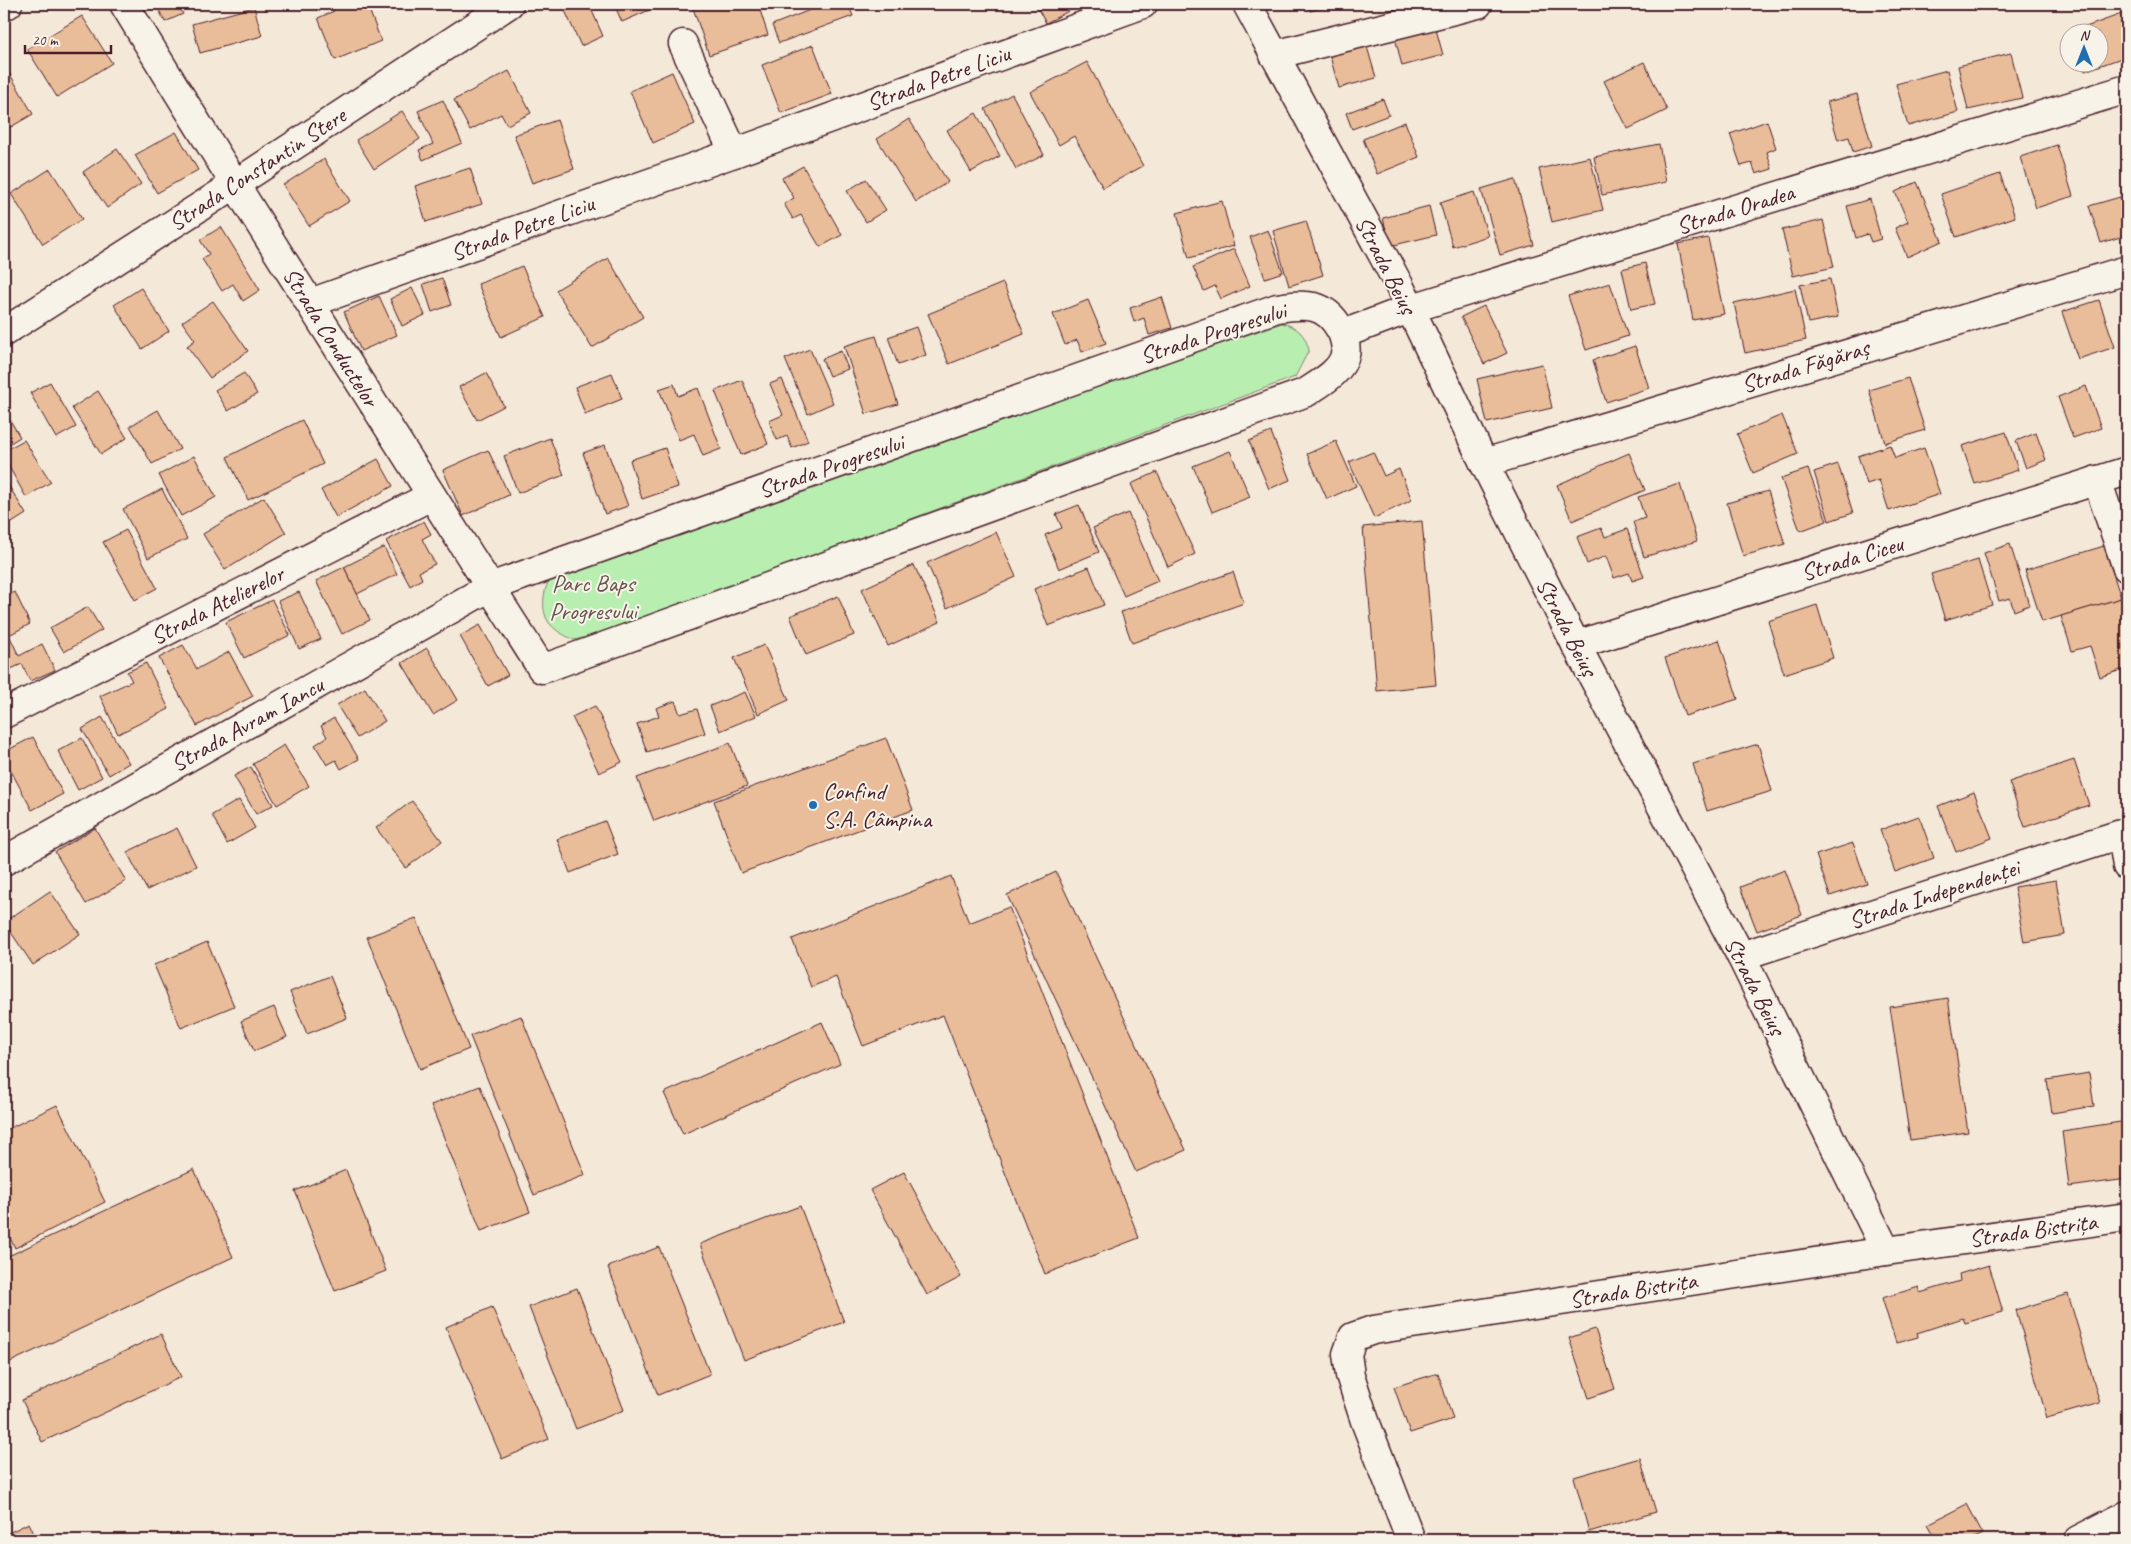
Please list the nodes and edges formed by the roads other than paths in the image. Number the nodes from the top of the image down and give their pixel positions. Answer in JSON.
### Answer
{"nodes":[{"id":1,"x":8,"y":4,"type":"edge"},
{"id":2,"x":124,"y":4,"type":"edge"},
{"id":3,"x":509,"y":4,"type":"edge"},
{"id":4,"x":1143,"y":4,"type":"edge"},
{"id":5,"x":1247,"y":4,"type":"edge"},
{"id":6,"x":1478,"y":4,"type":"edge"},
{"id":7,"x":4,"y":6,"type":"edge"},
{"id":8,"x":684,"y":44,"type":"dead end"},
{"id":9,"x":1274,"y":54,"type":"junction"},
{"id":10,"x":2127,"y":90,"type":"edge"},
{"id":11,"x":734,"y":153,"type":"junction"},
{"id":12,"x":234,"y":185,"type":"junction"},
{"id":13,"x":2127,"y":270,"type":"edge"},
{"id":14,"x":310,"y":303,"type":"junction"},
{"id":15,"x":1409,"y":309,"type":"junction"},
{"id":16,"x":4,"y":332,"type":"edge"},
{"id":17,"x":1343,"y":334,"type":"junction"},
{"id":18,"x":1484,"y":463,"type":"junction"},
{"id":19,"x":2127,"y":471,"type":"edge"},
{"id":20,"x":2097,"y":480,"type":"junction"},
{"id":21,"x":431,"y":496,"type":"junction"},
{"id":22,"x":2127,"y":568,"type":"edge"},
{"id":23,"x":490,"y":587,"type":"junction"},
{"id":24,"x":1576,"y":645,"type":"junction"},
{"id":25,"x":4,"y":714,"type":"edge"},
{"id":26,"x":2124,"y":833,"type":"edge"},
{"id":27,"x":4,"y":861,"type":"edge"},
{"id":28,"x":2127,"y":866,"type":"edge"},
{"id":29,"x":1741,"y":956,"type":"junction"},
{"id":30,"x":2127,"y":1217,"type":"edge"},
{"id":31,"x":1886,"y":1251,"type":"junction"},
{"id":32,"x":2127,"y":1515,"type":"edge"},
{"id":33,"x":1411,"y":1540,"type":"edge"},
{"id":34,"x":2078,"y":1540,"type":"edge"}],
"edges":[{"from":1,"to":7,"type":"street"},
{"from":2,"to":12,"type":"street","name":"Strada Conductelor"},
{"from":3,"to":12,"type":"street","name":"Strada Constantin Stere"},
{"from":4,"to":11,"type":"street","name":"Strada Petre Liciu"},
{"from":5,"to":9,"type":"street","name":"Strada Beiuș"},
{"from":6,"to":9,"type":"street"},
{"from":8,"to":11,"type":"street"},
{"from":9,"to":15,"type":"street","name":"Strada Beiuș"},
{"from":10,"to":15,"type":"street","name":"Strada Oradea"},
{"from":11,"to":14,"type":"street","name":"Strada Petre Liciu"},
{"from":12,"to":14,"type":"street","name":"Strada Conductelor"},
{"from":12,"to":16,"type":"street","name":"Strada Constantin Stere"},
{"from":13,"to":18,"type":"street","name":"Strada Făgăraș"},
{"from":14,"to":21,"type":"street","name":"Strada Conductelor"},
{"from":15,"to":17,"type":"street","name":"Strada Oradea"},
{"from":15,"to":18,"type":"street","name":"Strada Beiuș"},
{"from":17,"to":23,"type":"street","name":"Strada Progresului"},
{"from":17,"to":23,"type":"street","name":"Strada Conductelor"},
{"from":18,"to":24,"type":"street","name":"Strada Beiuș"},
{"from":19,"to":20,"type":"street","name":"Strada Ciceu"},
{"from":20,"to":22,"type":"street"},
{"from":20,"to":24,"type":"street","name":"Strada Ciceu"},
{"from":21,"to":23,"type":"street","name":"Strada Conductelor"},
{"from":21,"to":25,"type":"street","name":"Strada Atelierelor"},
{"from":23,"to":27,"type":"street","name":"Strada Avram Iancu"},
{"from":24,"to":29,"type":"street","name":"Strada Beiuș"},
{"from":26,"to":28,"type":"street"},
{"from":26,"to":29,"type":"street","name":"Strada Independenței"},
{"from":29,"to":31,"type":"street","name":"Strada Beiuș"},
{"from":30,"to":31,"type":"street","name":"Strada Bistrița"},
{"from":31,"to":33,"type":"street","name":"Strada Bistrița"},
{"from":32,"to":34,"type":"street"}]}
